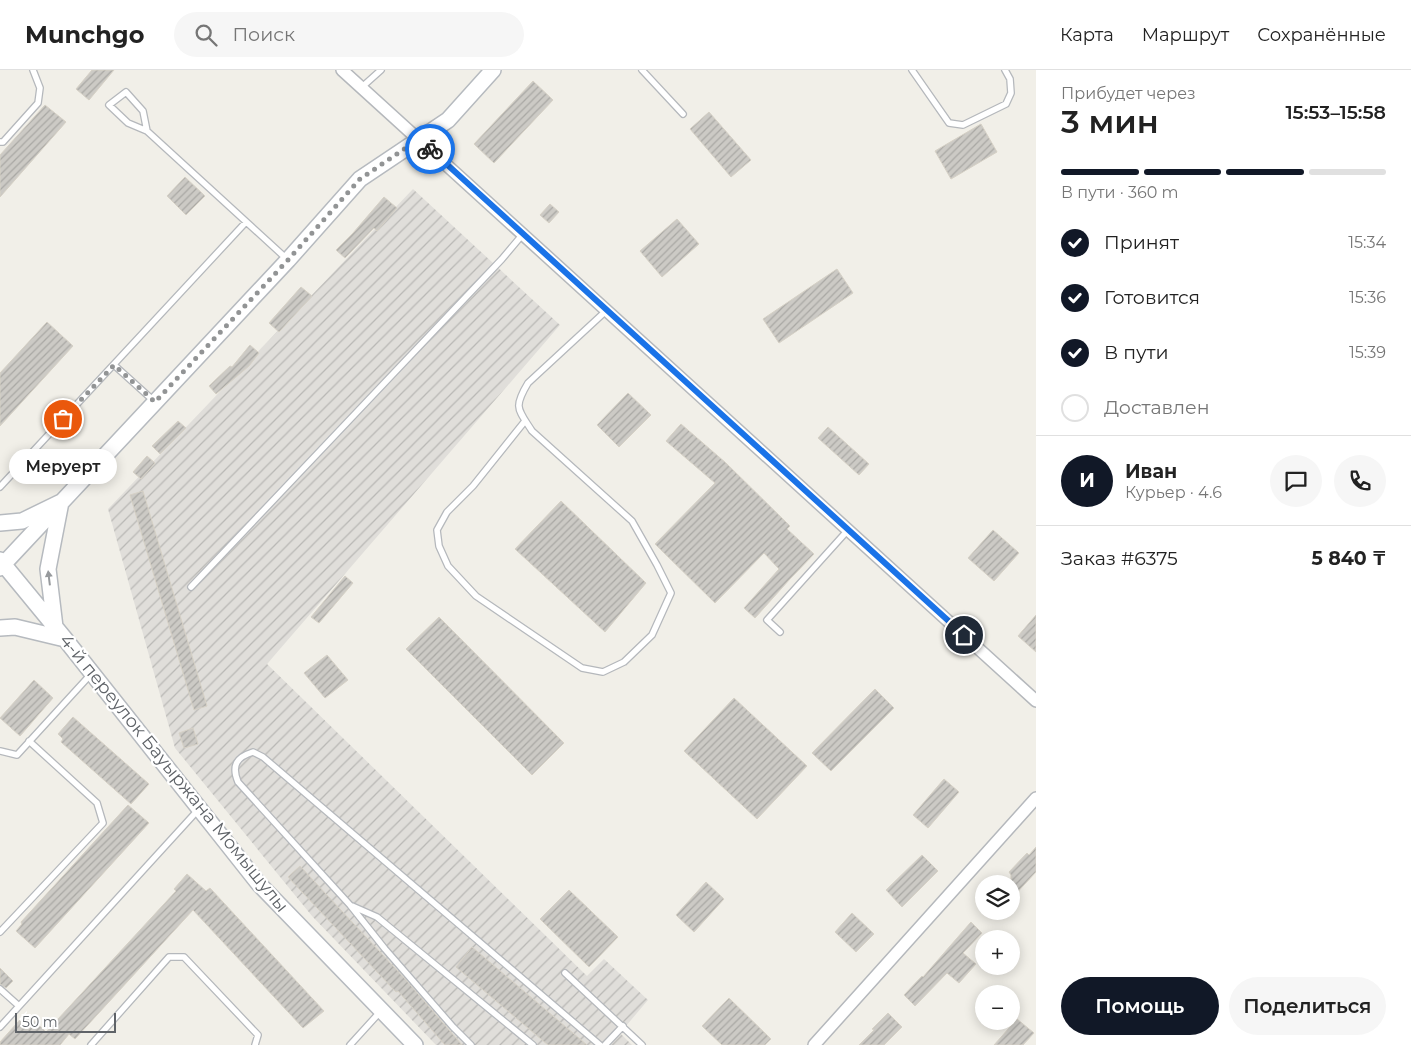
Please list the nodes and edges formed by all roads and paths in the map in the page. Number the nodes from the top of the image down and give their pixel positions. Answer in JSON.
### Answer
{"nodes":[{"id":1,"x":33,"y":70,"type":"edge"},
{"id":2,"x":342,"y":70,"type":"edge"},
{"id":3,"x":381,"y":70,"type":"edge"},
{"id":4,"x":493,"y":70,"type":"edge"},
{"id":5,"x":642,"y":70,"type":"edge"},
{"id":6,"x":912,"y":70,"type":"edge"},
{"id":7,"x":1005,"y":70,"type":"edge"},
{"id":8,"x":362,"y":87,"type":"junction"},
{"id":9,"x":683,"y":114,"type":"dead end"},
{"id":10,"x":147,"y":131,"type":"junction"},
{"id":11,"x":419,"y":139,"type":"junction"},
{"id":12,"x":0,"y":142,"type":"edge"},
{"id":13,"x":246,"y":222,"type":"junction"},
{"id":14,"x":523,"y":234,"type":"junction"},
{"id":15,"x":288,"y":260,"type":"junction"},
{"id":16,"x":607,"y":310,"type":"junction"},
{"id":17,"x":114,"y":365,"type":"junction"},
{"id":18,"x":155,"y":402,"type":"junction"},
{"id":19,"x":525,"y":421,"type":"junction"},
{"id":20,"x":0,"y":487,"type":"edge"},
{"id":21,"x":62,"y":502,"type":"junction"},
{"id":22,"x":0,"y":523,"type":"edge"},
{"id":23,"x":848,"y":530,"type":"junction"},
{"id":24,"x":1,"y":564,"type":"edge"},
{"id":25,"x":191,"y":587,"type":"dead end"},
{"id":26,"x":55,"y":627,"type":"junction"},
{"id":27,"x":0,"y":628,"type":"edge"},
{"id":28,"x":780,"y":632,"type":"dead end"},
{"id":29,"x":65,"y":639,"type":"junction"},
{"id":30,"x":92,"y":673,"type":"junction"},
{"id":31,"x":1036,"y":701,"type":"edge"},
{"id":32,"x":29,"y":741,"type":"junction"},
{"id":33,"x":0,"y":751,"type":"edge"},
{"id":34,"x":1036,"y":798,"type":"edge"},
{"id":35,"x":200,"y":809,"type":"junction"},
{"id":36,"x":350,"y":905,"type":"junction"},
{"id":37,"x":0,"y":932,"type":"edge"},
{"id":38,"x":566,"y":973,"type":"dead end"},
{"id":39,"x":0,"y":989,"type":"edge"},
{"id":40,"x":19,"y":1006,"type":"junction"},
{"id":41,"x":381,"y":1010,"type":"junction"},
{"id":42,"x":623,"y":1026,"type":"junction"},
{"id":43,"x":0,"y":1027,"type":"edge"},
{"id":44,"x":91,"y":1045,"type":"edge"},
{"id":45,"x":255,"y":1045,"type":"edge"},
{"id":46,"x":350,"y":1045,"type":"edge"},
{"id":47,"x":415,"y":1045,"type":"edge"},
{"id":48,"x":471,"y":1045,"type":"edge"},
{"id":49,"x":533,"y":1045,"type":"edge"},
{"id":50,"x":600,"y":1045,"type":"edge"},
{"id":51,"x":605,"y":1045,"type":"edge"},
{"id":52,"x":642,"y":1045,"type":"edge"},
{"id":53,"x":814,"y":1045,"type":"edge"}],
"edges":[{"from":1,"to":12,"type":"lane"},
{"from":2,"to":8,"type":"street"},
{"from":3,"to":8,"type":"lane"},
{"from":4,"to":11,"type":"street"},
{"from":5,"to":9,"type":"lane"},
{"from":6,"to":7,"type":"lane"},
{"from":8,"to":11,"type":"street"},
{"from":10,"to":10,"type":"lane"},
{"from":10,"to":13,"type":"lane"},
{"from":11,"to":14,"type":"street"},
{"from":11,"to":15,"type":"street"},
{"from":13,"to":15,"type":"lane"},
{"from":13,"to":17,"type":"lane"},
{"from":14,"to":16,"type":"street"},
{"from":14,"to":25,"type":"lane"},
{"from":15,"to":18,"type":"street"},
{"from":16,"to":19,"type":"lane"},
{"from":16,"to":23,"type":"street"},
{"from":17,"to":18,"type":"lane"},
{"from":17,"to":20,"type":"lane"},
{"from":18,"to":21,"type":"street"},
{"from":19,"to":19,"type":"lane"},
{"from":21,"to":22,"type":"street"},
{"from":21,"to":24,"type":"street"},
{"from":26,"to":21,"type":"street","one_way":true},
{"from":23,"to":28,"type":"lane"},
{"from":23,"to":31,"type":"street"},
{"from":24,"to":26,"type":"street","name":"4-й переулок Бауыржана Момышулы"},
{"from":26,"to":29,"type":"street","name":"4-й переулок Бауыржана Момышулы"},
{"from":27,"to":29,"type":"street"},
{"from":29,"to":30,"type":"street","name":"4-й переулок Бауыржана Момышулы"},
{"from":30,"to":32,"type":"lane"},
{"from":30,"to":35,"type":"street","name":"4-й переулок Бауыржана Момышулы"},
{"from":32,"to":33,"type":"lane"},
{"from":32,"to":37,"type":"lane"},
{"from":34,"to":53,"type":"street"},
{"from":35,"to":40,"type":"lane"},
{"from":35,"to":41,"type":"street","name":"4-й переулок Бауыржана Момышулы"},
{"from":36,"to":48,"type":"lane"},
{"from":36,"to":49,"type":"lane"},
{"from":36,"to":50,"type":"lane"},
{"from":38,"to":42,"type":"lane"},
{"from":39,"to":40,"type":"lane"},
{"from":40,"to":43,"type":"lane"},
{"from":41,"to":46,"type":"lane"},
{"from":41,"to":47,"type":"street","name":"4-й переулок Бауыржана Момышулы"},
{"from":42,"to":51,"type":"lane"},
{"from":42,"to":52,"type":"lane"},
{"from":44,"to":45,"type":"lane"}]}
